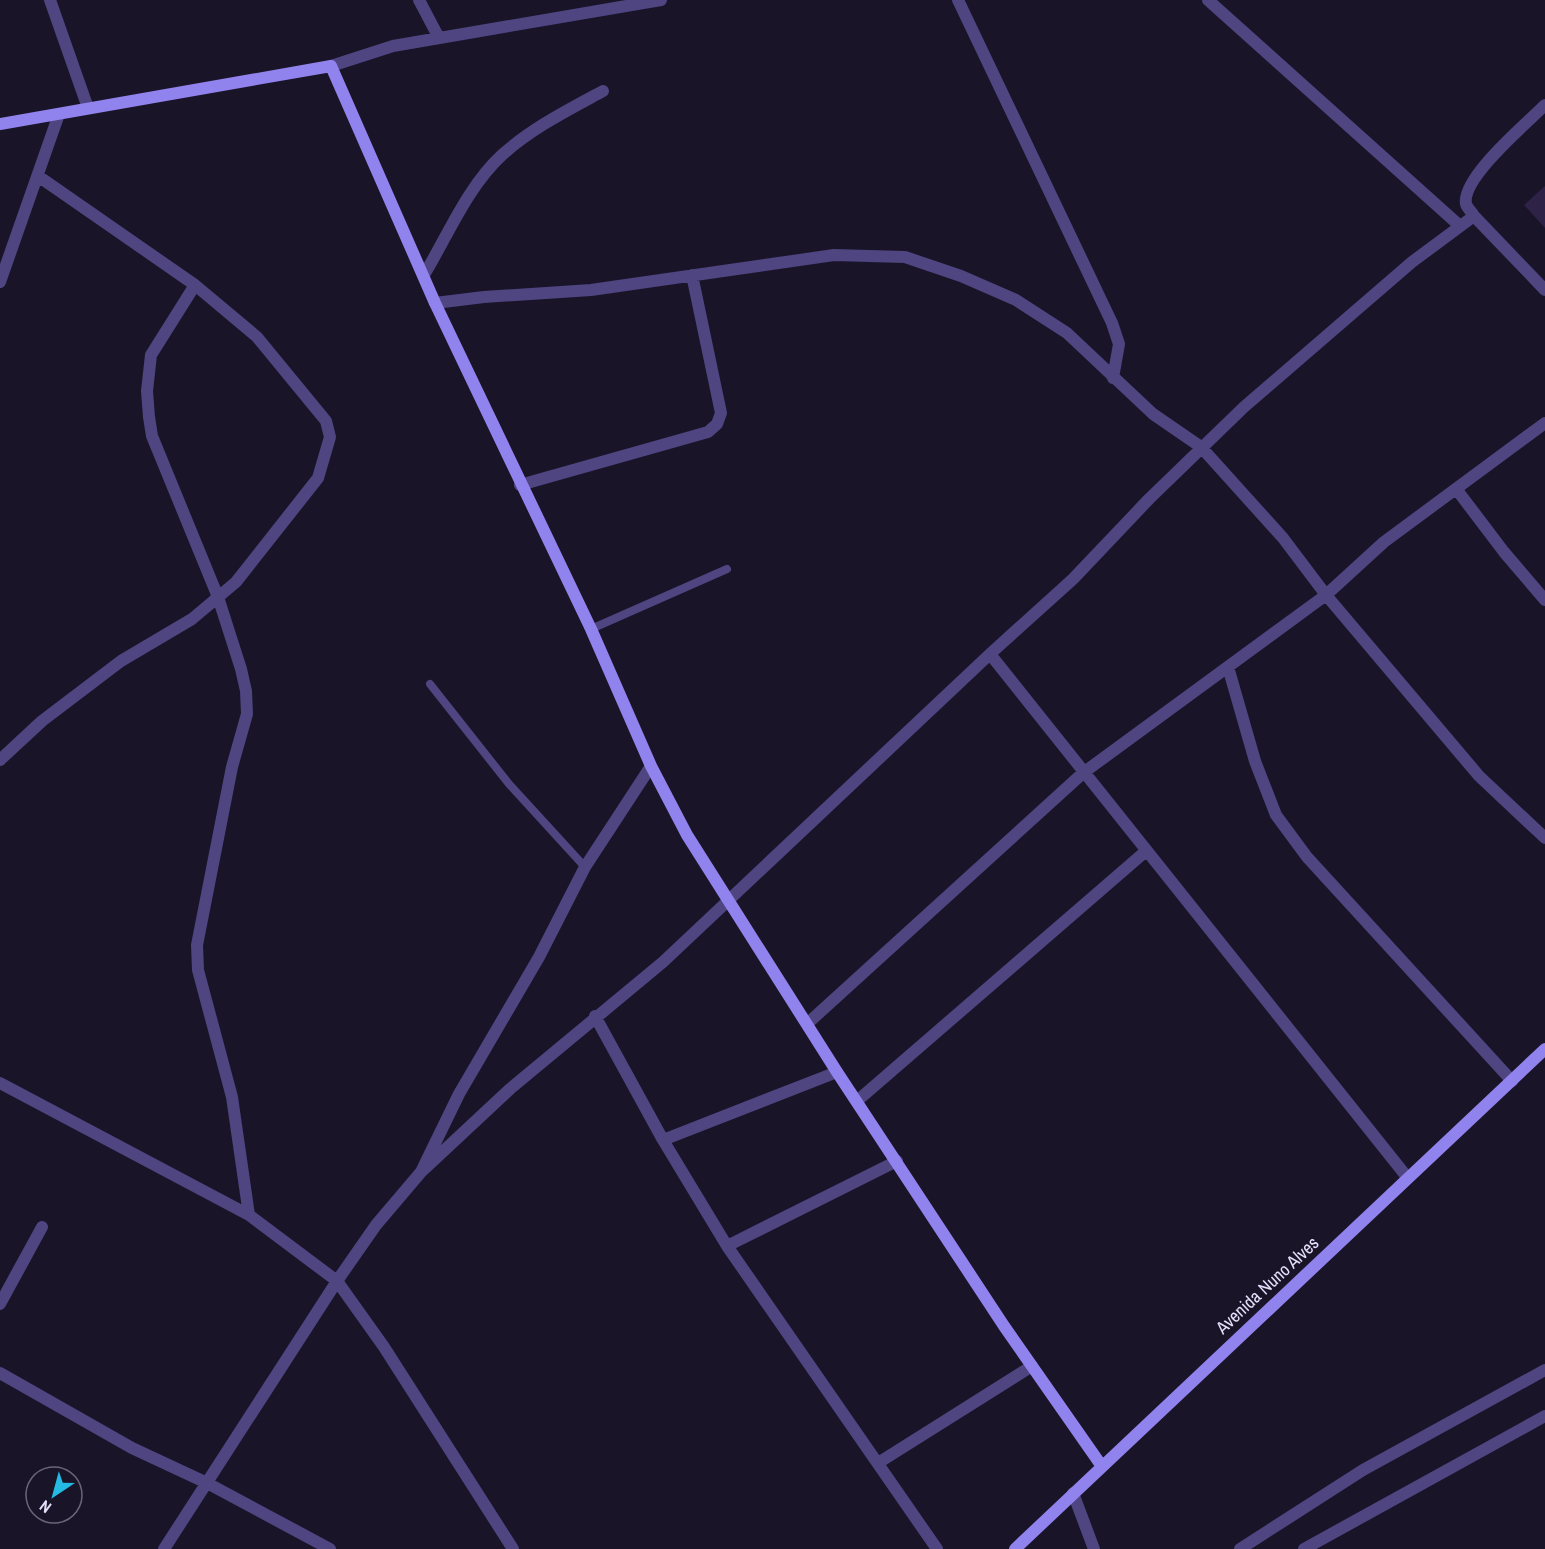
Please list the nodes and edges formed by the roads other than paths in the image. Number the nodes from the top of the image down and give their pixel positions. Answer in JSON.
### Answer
{"nodes":[{"id":1,"x":50,"y":0,"type":"edge"},
{"id":2,"x":419,"y":0,"type":"edge"},
{"id":3,"x":661,"y":0,"type":"edge"},
{"id":4,"x":958,"y":0,"type":"edge"},
{"id":5,"x":1208,"y":0,"type":"edge"},
{"id":6,"x":439,"y":38,"type":"junction"},
{"id":7,"x":331,"y":66,"type":"junction"},
{"id":8,"x":603,"y":91,"type":"dead end"},
{"id":9,"x":1545,"y":105,"type":"edge"},
{"id":10,"x":88,"y":108,"type":"junction"},
{"id":11,"x":59,"y":114,"type":"junction"},
{"id":12,"x":0,"y":124,"type":"edge"},
{"id":13,"x":38,"y":176,"type":"junction"},
{"id":14,"x":1474,"y":216,"type":"junction"},
{"id":15,"x":1460,"y":226,"type":"junction"},
{"id":16,"x":424,"y":275,"type":"junction"},
{"id":17,"x":692,"y":275,"type":"junction"},
{"id":18,"x":0,"y":282,"type":"edge"},
{"id":19,"x":195,"y":285,"type":"junction"},
{"id":20,"x":1545,"y":290,"type":"edge"},
{"id":21,"x":435,"y":303,"type":"junction"},
{"id":22,"x":1113,"y":378,"type":"junction"},
{"id":23,"x":1545,"y":423,"type":"edge"},
{"id":24,"x":1202,"y":447,"type":"junction"},
{"id":25,"x":520,"y":485,"type":"junction"},
{"id":26,"x":1457,"y":490,"type":"junction"},
{"id":27,"x":727,"y":569,"type":"dead end"},
{"id":28,"x":1326,"y":595,"type":"junction"},
{"id":29,"x":218,"y":597,"type":"junction"},
{"id":30,"x":1545,"y":600,"type":"edge"},
{"id":31,"x":591,"y":629,"type":"junction"},
{"id":32,"x":990,"y":654,"type":"junction"},
{"id":33,"x":1228,"y":667,"type":"junction"},
{"id":34,"x":430,"y":684,"type":"dead end"},
{"id":35,"x":0,"y":760,"type":"edge"},
{"id":36,"x":651,"y":766,"type":"junction"},
{"id":37,"x":1083,"y":773,"type":"junction"},
{"id":38,"x":1545,"y":838,"type":"edge"},
{"id":39,"x":1146,"y":851,"type":"junction"},
{"id":40,"x":585,"y":867,"type":"junction"},
{"id":41,"x":728,"y":899,"type":"junction"},
{"id":42,"x":595,"y":1016,"type":"junction"},
{"id":43,"x":808,"y":1023,"type":"junction"},
{"id":44,"x":1545,"y":1049,"type":"edge"},
{"id":45,"x":837,"y":1072,"type":"junction"},
{"id":46,"x":1512,"y":1081,"type":"junction"},
{"id":47,"x":0,"y":1083,"type":"edge"},
{"id":48,"x":857,"y":1101,"type":"junction"},
{"id":49,"x":663,"y":1140,"type":"junction"},
{"id":50,"x":897,"y":1161,"type":"junction"},
{"id":51,"x":421,"y":1172,"type":"junction"},
{"id":52,"x":1407,"y":1177,"type":"junction"},
{"id":53,"x":249,"y":1215,"type":"junction"},
{"id":54,"x":42,"y":1227,"type":"dead end"},
{"id":55,"x":727,"y":1246,"type":"junction"},
{"id":56,"x":337,"y":1281,"type":"junction"},
{"id":57,"x":0,"y":1304,"type":"edge"},
{"id":58,"x":1032,"y":1366,"type":"junction"},
{"id":59,"x":1545,"y":1370,"type":"edge"},
{"id":60,"x":0,"y":1372,"type":"edge"},
{"id":61,"x":1545,"y":1416,"type":"edge"},
{"id":62,"x":878,"y":1464,"type":"junction"},
{"id":63,"x":1101,"y":1466,"type":"junction"},
{"id":64,"x":207,"y":1484,"type":"junction"},
{"id":65,"x":1073,"y":1492,"type":"junction"},
{"id":66,"x":164,"y":1549,"type":"edge"},
{"id":67,"x":330,"y":1549,"type":"edge"},
{"id":68,"x":513,"y":1549,"type":"edge"},
{"id":69,"x":937,"y":1549,"type":"edge"},
{"id":70,"x":1014,"y":1549,"type":"edge"},
{"id":71,"x":1094,"y":1549,"type":"edge"},
{"id":72,"x":1240,"y":1549,"type":"edge"},
{"id":73,"x":1304,"y":1549,"type":"edge"}],
"edges":[{"from":1,"to":10,"type":"street"},
{"from":2,"to":6,"type":"street"},
{"from":3,"to":6,"type":"street"},
{"from":4,"to":22,"type":"street"},
{"from":5,"to":15,"type":"street"},
{"from":6,"to":7,"type":"street"},
{"from":7,"to":10,"type":"street"},
{"from":7,"to":16,"type":"street"},
{"from":8,"to":16,"type":"street"},
{"from":9,"to":14,"type":"street"},
{"from":10,"to":11,"type":"street"},
{"from":11,"to":12,"type":"street"},
{"from":11,"to":13,"type":"street"},
{"from":13,"to":18,"type":"street"},
{"from":13,"to":19,"type":"street"},
{"from":14,"to":15,"type":"street"},
{"from":14,"to":20,"type":"street"},
{"from":15,"to":24,"type":"street"},
{"from":16,"to":21,"type":"street"},
{"from":17,"to":21,"type":"street"},
{"from":17,"to":22,"type":"street"},
{"from":17,"to":25,"type":"street"},
{"from":19,"to":29,"type":"street"},
{"from":19,"to":29,"type":"street"},
{"from":21,"to":25,"type":"street"},
{"from":22,"to":24,"type":"street"},
{"from":23,"to":26,"type":"street"},
{"from":24,"to":28,"type":"street"},
{"from":24,"to":32,"type":"street"},
{"from":25,"to":31,"type":"street"},
{"from":26,"to":28,"type":"street"},
{"from":26,"to":30,"type":"street"},
{"from":27,"to":31,"type":"lane"},
{"from":28,"to":33,"type":"street"},
{"from":28,"to":38,"type":"street"},
{"from":29,"to":35,"type":"street"},
{"from":29,"to":53,"type":"street"},
{"from":31,"to":36,"type":"street"},
{"from":32,"to":37,"type":"street"},
{"from":32,"to":41,"type":"street"},
{"from":33,"to":37,"type":"street"},
{"from":33,"to":46,"type":"street"},
{"from":34,"to":40,"type":"lane"},
{"from":36,"to":40,"type":"street"},
{"from":36,"to":41,"type":"street"},
{"from":37,"to":39,"type":"street"},
{"from":37,"to":43,"type":"street"},
{"from":39,"to":48,"type":"street"},
{"from":39,"to":52,"type":"street"},
{"from":40,"to":51,"type":"street"},
{"from":41,"to":42,"type":"street"},
{"from":41,"to":43,"type":"street"},
{"from":42,"to":49,"type":"street"},
{"from":42,"to":51,"type":"street"},
{"from":43,"to":45,"type":"street"},
{"from":44,"to":46,"type":"street","name":"Avenida Nuno Alves"},
{"from":45,"to":48,"type":"street"},
{"from":45,"to":49,"type":"street"},
{"from":46,"to":52,"type":"street","name":"Avenida Nuno Alves"},
{"from":47,"to":53,"type":"street"},
{"from":48,"to":50,"type":"street"},
{"from":49,"to":55,"type":"street"},
{"from":50,"to":55,"type":"street"},
{"from":50,"to":58,"type":"street"},
{"from":51,"to":56,"type":"street"},
{"from":52,"to":63,"type":"street","name":"Avenida Nuno Alves"},
{"from":53,"to":56,"type":"street"},
{"from":54,"to":57,"type":"street"},
{"from":55,"to":62,"type":"street"},
{"from":56,"to":64,"type":"street"},
{"from":56,"to":68,"type":"street"},
{"from":58,"to":62,"type":"street"},
{"from":58,"to":63,"type":"street"},
{"from":59,"to":72,"type":"street"},
{"from":60,"to":64,"type":"street"},
{"from":61,"to":73,"type":"street"},
{"from":62,"to":69,"type":"street"},
{"from":63,"to":65,"type":"street","name":"Avenida Nuno Alves"},
{"from":64,"to":66,"type":"street"},
{"from":64,"to":67,"type":"street"},
{"from":65,"to":70,"type":"street","name":"Avenida Nuno Alves"},
{"from":65,"to":71,"type":"street"}]}
